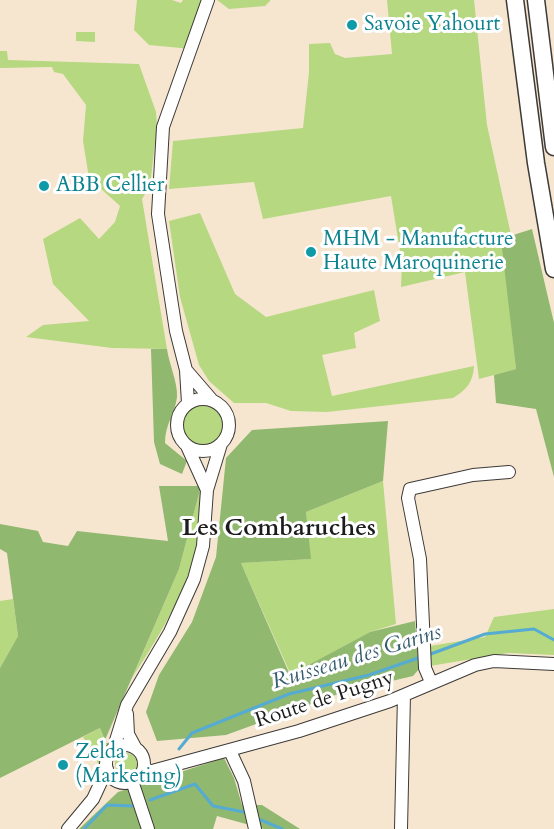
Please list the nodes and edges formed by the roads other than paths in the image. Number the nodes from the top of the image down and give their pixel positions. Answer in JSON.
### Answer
{"nodes":[{"id":1,"x":208,"y":0,"type":"edge"},
{"id":2,"x":515,"y":0,"type":"edge"},
{"id":3,"x":536,"y":0,"type":"edge"},
{"id":4,"x":554,"y":147,"type":"edge"},
{"id":5,"x":554,"y":268,"type":"edge"},
{"id":6,"x":186,"y":370,"type":"junction"},
{"id":7,"x":211,"y":399,"type":"junction"},
{"id":8,"x":188,"y":403,"type":"junction"},
{"id":9,"x":221,"y":444,"type":"junction"},
{"id":10,"x":188,"y":446,"type":"junction"},
{"id":11,"x":509,"y":472,"type":"dead end"},
{"id":12,"x":207,"y":490,"type":"junction"},
{"id":13,"x":554,"y":664,"type":"edge"},
{"id":14,"x":431,"y":682,"type":"junction"},
{"id":15,"x":404,"y":695,"type":"junction"},
{"id":16,"x":127,"y":705,"type":"junction"},
{"id":17,"x":113,"y":750,"type":"junction"},
{"id":18,"x":230,"y":751,"type":"junction"},
{"id":19,"x":139,"y":752,"type":"junction"},
{"id":20,"x":176,"y":763,"type":"junction"},
{"id":21,"x":108,"y":769,"type":"junction"},
{"id":22,"x":131,"y":779,"type":"junction"},
{"id":23,"x":93,"y":799,"type":"junction"},
{"id":24,"x":68,"y":829,"type":"edge"},
{"id":25,"x":148,"y":829,"type":"edge"},
{"id":26,"x":255,"y":829,"type":"edge"},
{"id":27,"x":401,"y":829,"type":"edge"}],
"edges":[{"from":1,"to":6,"type":"street"},
{"from":2,"to":5,"type":"highway"},
{"from":3,"to":4,"type":"highway"},
{"from":6,"to":7,"type":"street"},
{"from":6,"to":8,"type":"street"},
{"from":7,"to":8,"type":"street"},
{"from":7,"to":9,"type":"street"},
{"from":8,"to":10,"type":"street"},
{"from":9,"to":10,"type":"street"},
{"from":9,"to":12,"type":"street"},
{"from":10,"to":12,"type":"street"},
{"from":11,"to":14,"type":"street"},
{"from":12,"to":16,"type":"street"},
{"from":13,"to":14,"type":"street","name":"Route de Pugny"},
{"from":14,"to":15,"type":"street","name":"Route de Pugny"},
{"from":15,"to":18,"type":"street","name":"Route de Pugny"},
{"from":15,"to":27,"type":"street"},
{"from":16,"to":17,"type":"street"},
{"from":16,"to":19,"type":"street"},
{"from":17,"to":19,"type":"street"},
{"from":17,"to":21,"type":"street"},
{"from":18,"to":20,"type":"street","name":"Route de Pugny"},
{"from":18,"to":26,"type":"street"},
{"from":19,"to":20,"type":"street","name":"Route de Pugny"},
{"from":19,"to":22,"type":"street"},
{"from":20,"to":22,"type":"street","name":"Route de Pugny"},
{"from":21,"to":22,"type":"street"},
{"from":21,"to":23,"type":"street","name":"Route de Pugny"},
{"from":22,"to":23,"type":"street","name":"Route de Pugny"},
{"from":22,"to":25,"type":"street"},
{"from":23,"to":24,"type":"street","name":"Route de Pugny"}]}
